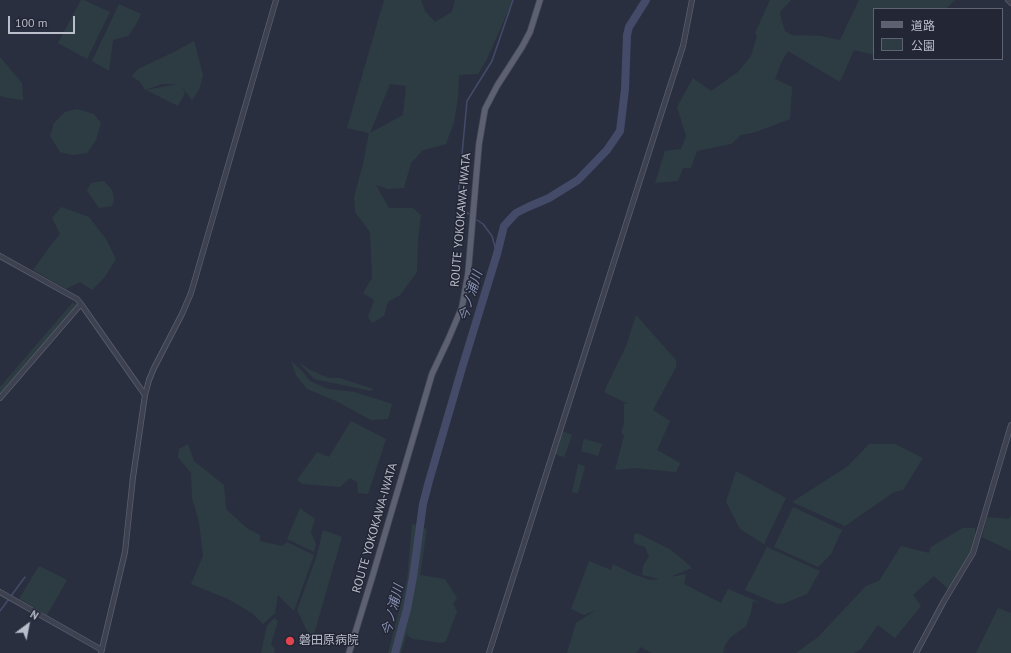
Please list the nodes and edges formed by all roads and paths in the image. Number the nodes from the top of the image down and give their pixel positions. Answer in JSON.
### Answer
{"nodes":[{"id":1,"x":276,"y":0,"type":"edge"},
{"id":2,"x":540,"y":0,"type":"edge"},
{"id":3,"x":692,"y":0,"type":"edge"},
{"id":4,"x":1008,"y":0,"type":"edge"},
{"id":5,"x":1011,"y":3,"type":"edge"},
{"id":6,"x":0,"y":256,"type":"edge"},
{"id":7,"x":81,"y":304,"type":"junction"},
{"id":8,"x":145,"y":395,"type":"junction"},
{"id":9,"x":0,"y":398,"type":"edge"},
{"id":10,"x":1011,"y":425,"type":"edge"},
{"id":11,"x":0,"y":592,"type":"edge"},
{"id":12,"x":102,"y":652,"type":"edge"},
{"id":13,"x":349,"y":653,"type":"edge"},
{"id":14,"x":489,"y":653,"type":"edge"},
{"id":15,"x":916,"y":653,"type":"edge"}],
"edges":[{"from":1,"to":8,"type":"street"},
{"from":2,"to":13,"type":"main road","name":"ROUTE YOKOKAWA-IWATA"},
{"from":3,"to":14,"type":"street"},
{"from":4,"to":5,"type":"street"},
{"from":6,"to":7,"type":"street"},
{"from":7,"to":8,"type":"street"},
{"from":7,"to":9,"type":"street"},
{"from":8,"to":12,"type":"street"},
{"from":10,"to":15,"type":"street"},
{"from":11,"to":12,"type":"street"}]}
